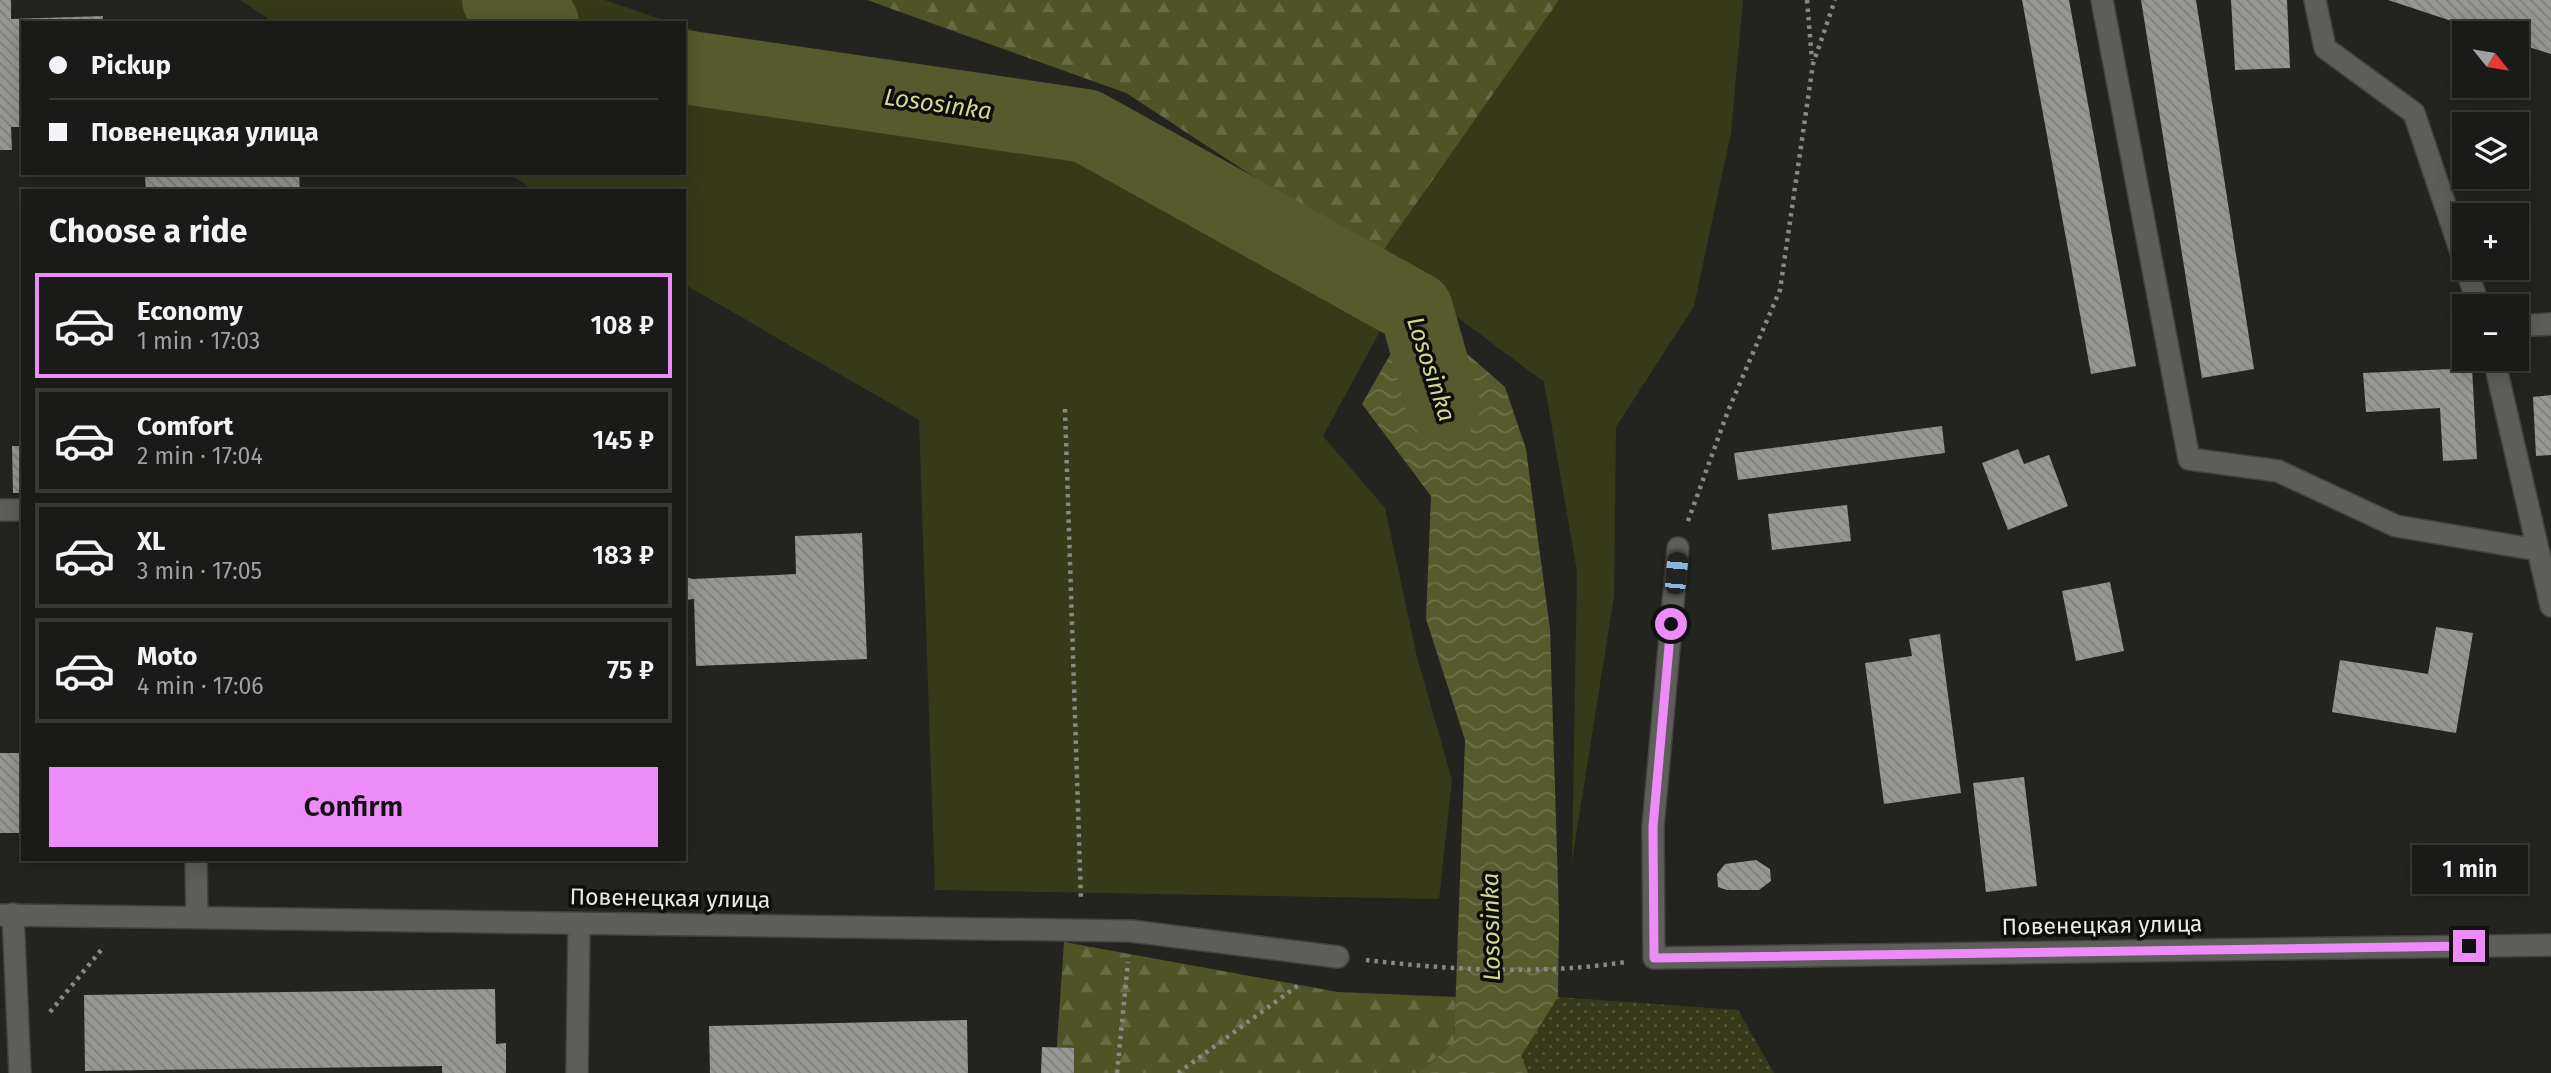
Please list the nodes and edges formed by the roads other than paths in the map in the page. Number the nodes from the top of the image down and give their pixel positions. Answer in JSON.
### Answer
{"nodes":[{"id":1,"x":2102,"y":0,"type":"edge"},
{"id":2,"x":2315,"y":0,"type":"edge"},
{"id":3,"x":2452,"y":225,"type":"edge"},
{"id":4,"x":2551,"y":324,"type":"edge"},
{"id":5,"x":2529,"y":325,"type":"edge"},
{"id":6,"x":2497,"y":371,"type":"edge"},
{"id":7,"x":0,"y":510,"type":"edge"},
{"id":8,"x":21,"y":510,"type":"edge"},
{"id":9,"x":1678,"y":548,"type":"road end"},
{"id":10,"x":2538,"y":550,"type":"junction"},
{"id":11,"x":2551,"y":606,"type":"edge"},
{"id":12,"x":196,"y":861,"type":"edge"},
{"id":13,"x":6,"y":915,"type":"edge"},
{"id":14,"x":197,"y":917,"type":"junction"},
{"id":15,"x":579,"y":923,"type":"junction"},
{"id":16,"x":2551,"y":945,"type":"edge"},
{"id":17,"x":1338,"y":957,"type":"road end"},
{"id":18,"x":20,"y":1073,"type":"edge"},
{"id":19,"x":577,"y":1073,"type":"edge"}],
"edges":[{"from":1,"to":10,"type":"street"},
{"from":2,"to":3,"type":"street"},
{"from":4,"to":5,"type":"street"},
{"from":6,"to":10,"type":"street"},
{"from":7,"to":8,"type":"street"},
{"from":9,"to":16,"type":"street","name":"Повенецкая улица"},
{"from":10,"to":11,"type":"street"},
{"from":12,"to":14,"type":"street"},
{"from":13,"to":14,"type":"street","name":"Повенецкая улица"},
{"from":13,"to":18,"type":"street"},
{"from":14,"to":15,"type":"street","name":"Повенецкая улица"},
{"from":15,"to":17,"type":"street","name":"Повенецкая улица"},
{"from":15,"to":19,"type":"street"}]}
